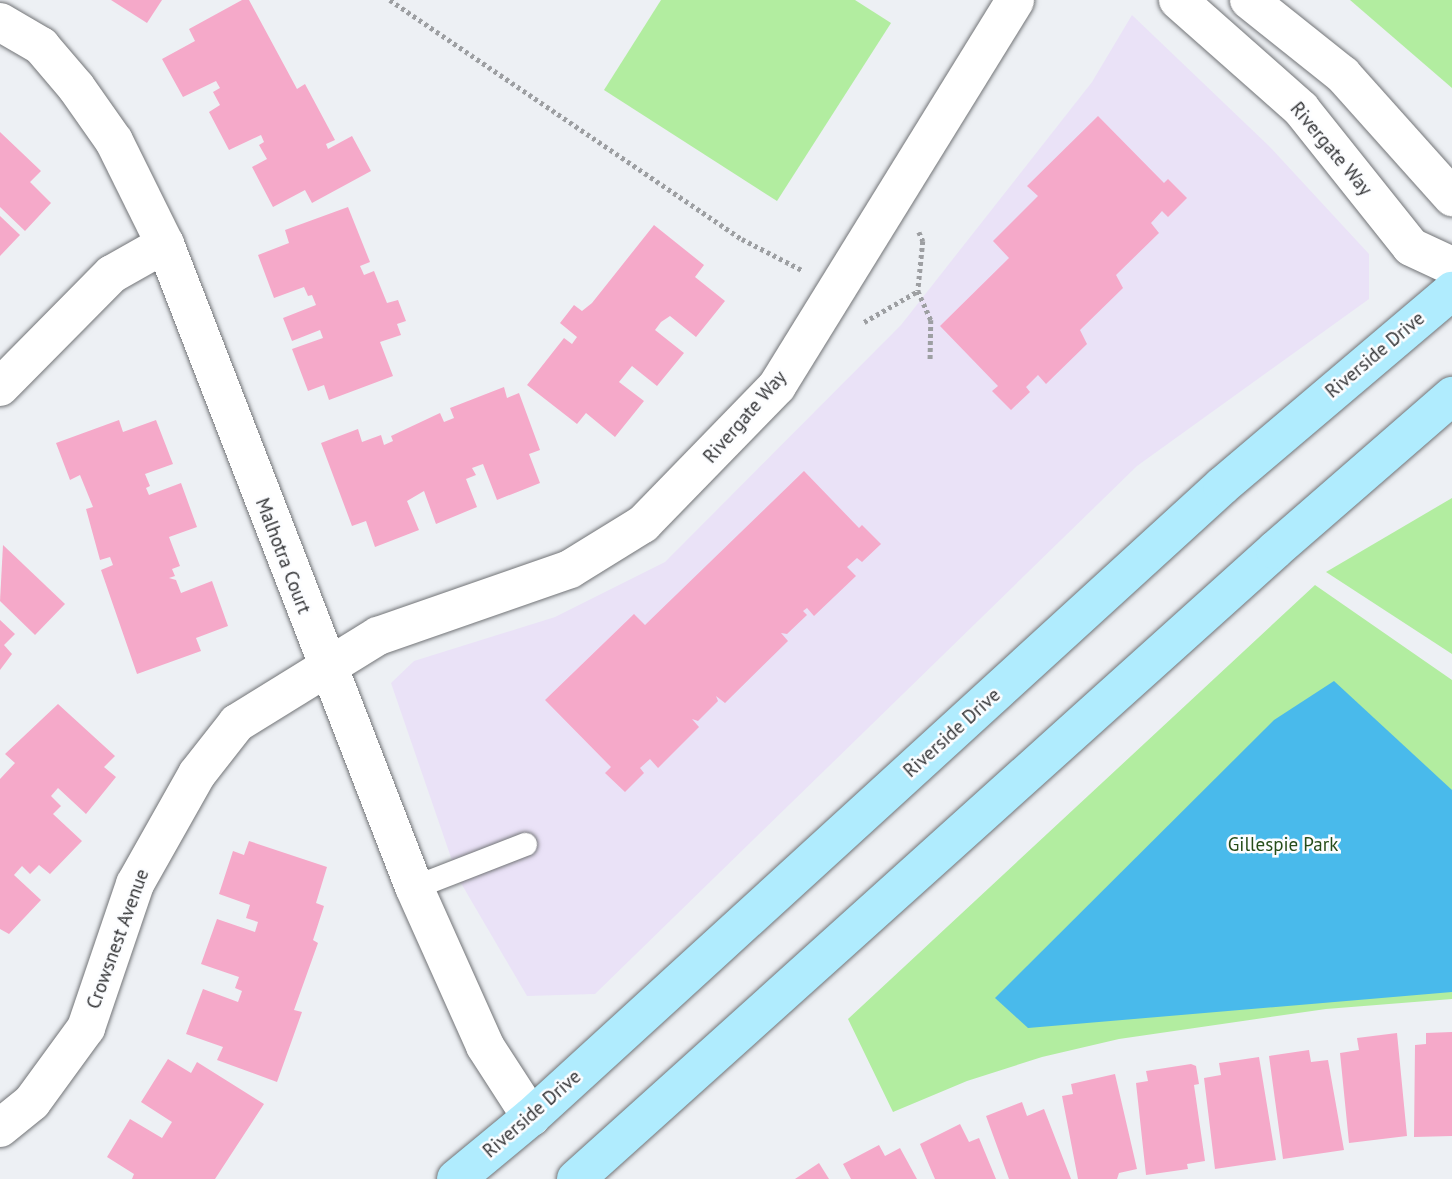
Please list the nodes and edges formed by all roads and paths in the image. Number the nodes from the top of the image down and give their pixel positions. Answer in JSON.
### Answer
{"nodes":[{"id":1,"x":390,"y":0,"type":"edge"},
{"id":2,"x":1015,"y":0,"type":"edge"},
{"id":3,"x":1178,"y":0,"type":"edge"},
{"id":4,"x":1249,"y":0,"type":"edge"},
{"id":5,"x":0,"y":22,"type":"edge"},
{"id":6,"x":1343,"y":75,"type":"junction"},
{"id":7,"x":1301,"y":109,"type":"junction"},
{"id":8,"x":1452,"y":197,"type":"edge"},
{"id":9,"x":894,"y":198,"type":"junction"},
{"id":10,"x":165,"y":244,"type":"junction"},
{"id":11,"x":1452,"y":266,"type":"edge"},
{"id":12,"x":838,"y":288,"type":"junction"},
{"id":13,"x":1452,"y":291,"type":"edge"},
{"id":14,"x":930,"y":359,"type":"dead end"},
{"id":15,"x":0,"y":387,"type":"edge"},
{"id":16,"x":1452,"y":396,"type":"edge"},
{"id":17,"x":325,"y":665,"type":"junction"},
{"id":18,"x":525,"y":844,"type":"dead end"},
{"id":19,"x":414,"y":887,"type":"junction"},
{"id":20,"x":531,"y":1117,"type":"junction"},
{"id":21,"x":0,"y":1128,"type":"edge"},
{"id":22,"x":456,"y":1179,"type":"edge"},
{"id":23,"x":576,"y":1179,"type":"edge"}],
"edges":[{"from":1,"to":12,"type":"path"},
{"from":2,"to":9,"type":"street","name":"Rivergate Way"},
{"from":3,"to":7,"type":"street","name":"Rivergate Way"},
{"from":4,"to":6,"type":"street"},
{"from":5,"to":10,"type":"street","name":"Malhotra Court"},
{"from":6,"to":7,"type":"street"},
{"from":6,"to":8,"type":"street"},
{"from":7,"to":11,"type":"street","name":"Rivergate Way"},
{"from":9,"to":12,"type":"street","name":"Rivergate Way"},
{"from":9,"to":14,"type":"path"},
{"from":10,"to":15,"type":"street"},
{"from":10,"to":17,"type":"street","name":"Malhotra Court"},
{"from":12,"to":17,"type":"street","name":"Rivergate Way"},
{"from":13,"to":20,"type":"main road","name":"Riverside Drive"},
{"from":16,"to":23,"type":"main road"},
{"from":17,"to":19,"type":"street","name":"Malhotra Court"},
{"from":17,"to":21,"type":"street","name":"Crowsnest Avenue"},
{"from":18,"to":19,"type":"lane"},
{"from":19,"to":20,"type":"street","name":"Malhotra Court"},
{"from":20,"to":22,"type":"main road","name":"Riverside Drive"}]}
